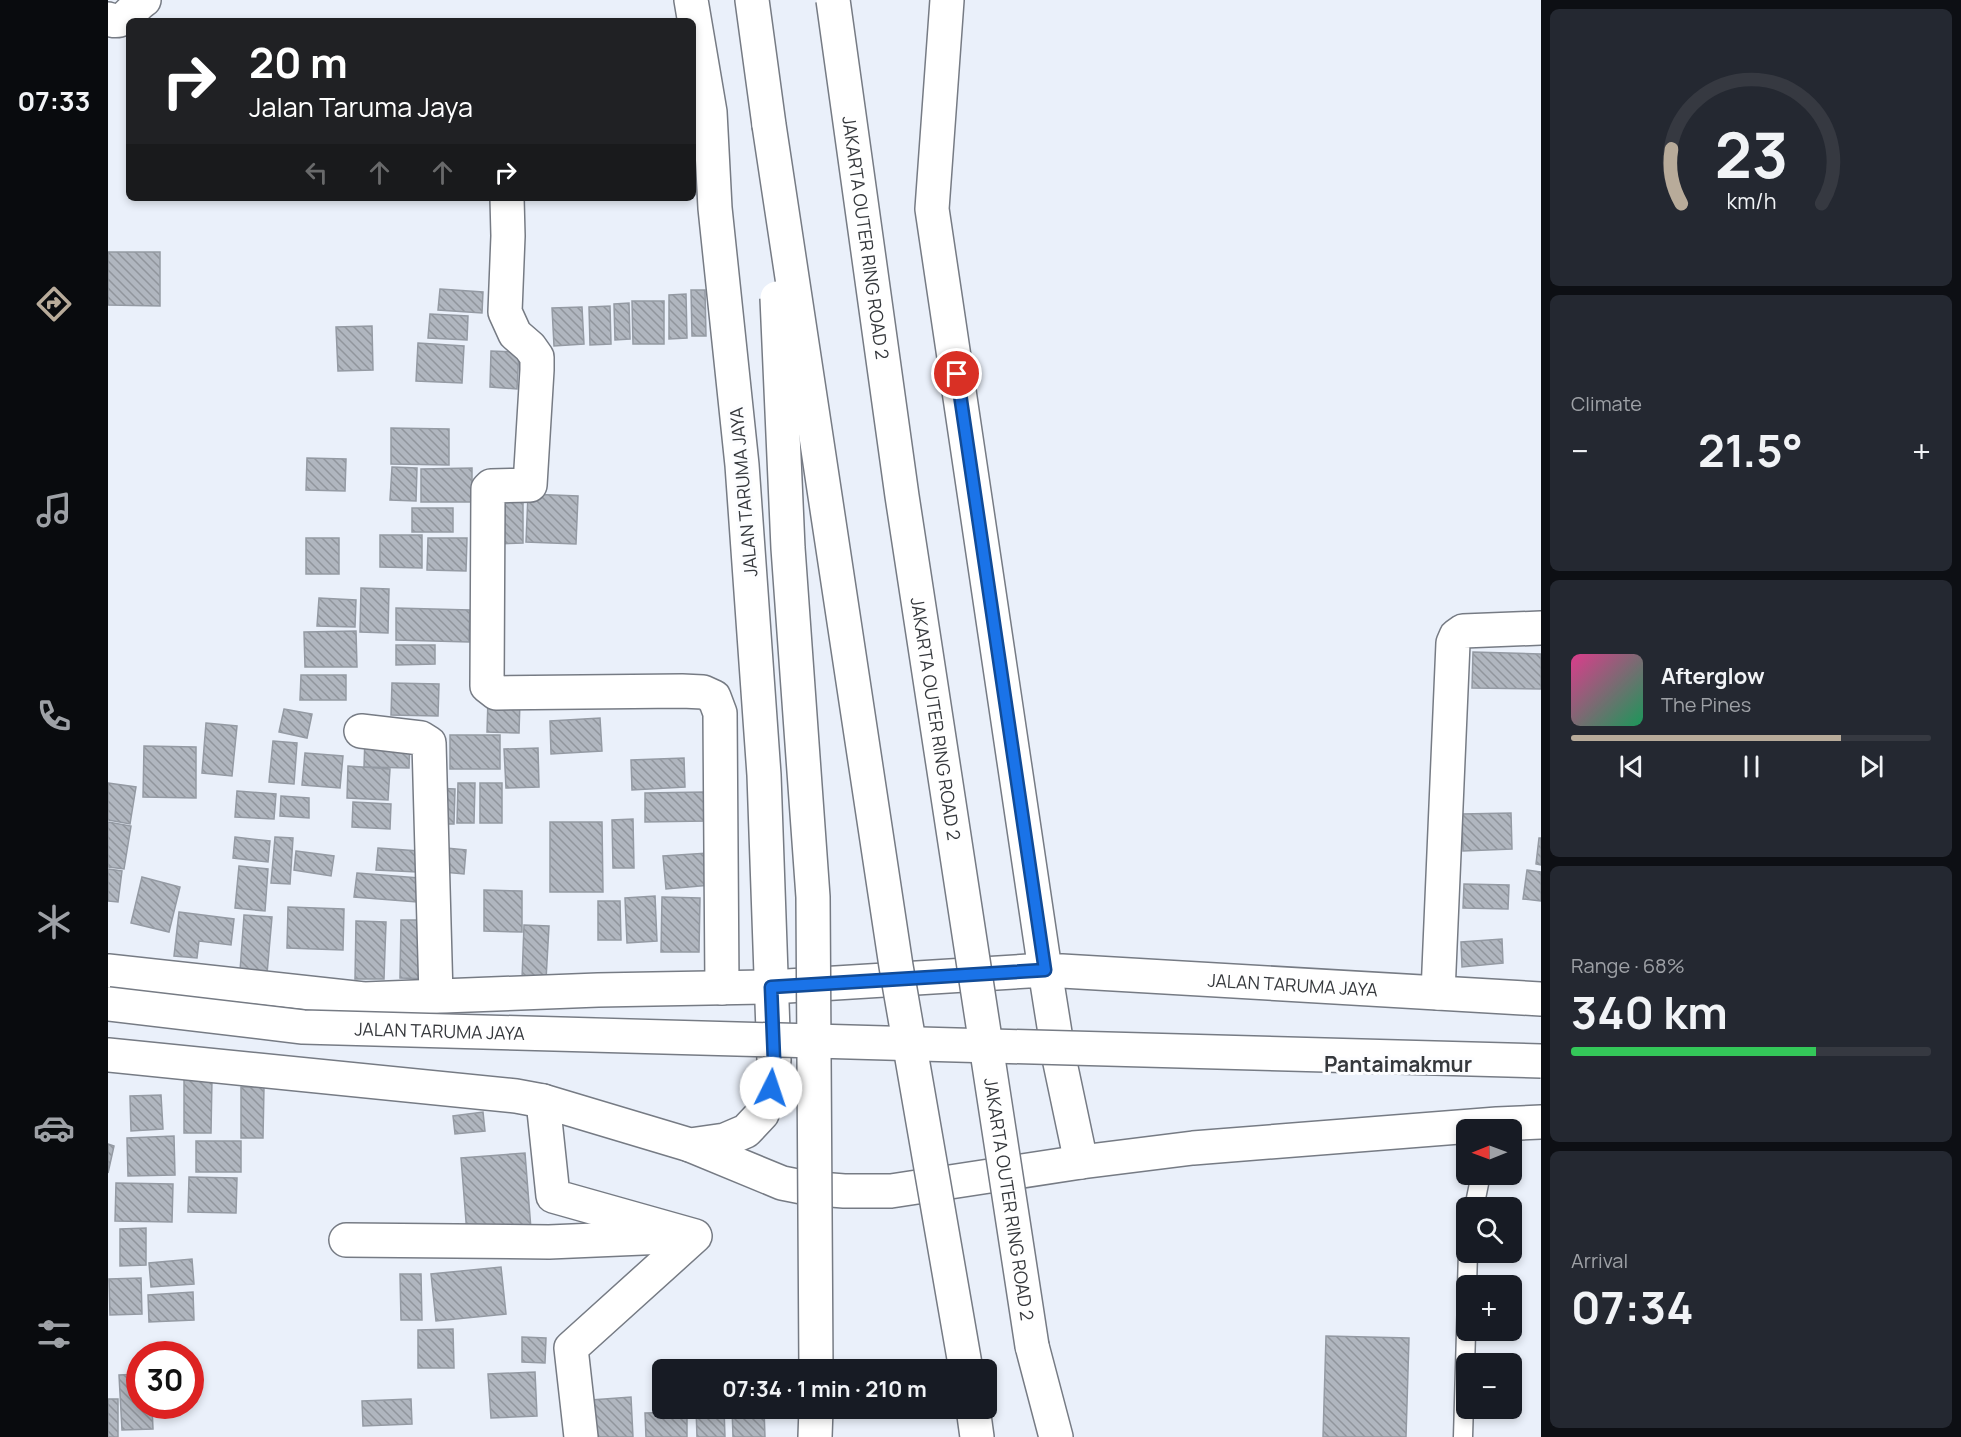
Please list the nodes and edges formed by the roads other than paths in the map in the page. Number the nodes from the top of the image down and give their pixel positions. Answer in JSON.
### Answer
{"nodes":[{"id":1,"x":144,"y":0,"type":"edge"},
{"id":2,"x":691,"y":0,"type":"edge"},
{"id":3,"x":752,"y":0,"type":"edge"},
{"id":4,"x":833,"y":0,"type":"edge"},
{"id":5,"x":947,"y":0,"type":"edge"},
{"id":6,"x":693,"y":18,"type":"edge"},
{"id":7,"x":108,"y":19,"type":"edge"},
{"id":8,"x":696,"y":51,"type":"edge"},
{"id":9,"x":702,"y":113,"type":"edge"},
{"id":10,"x":769,"y":125,"type":"junction"},
{"id":11,"x":507,"y":201,"type":"edge"},
{"id":12,"x":1541,"y":628,"type":"edge"},
{"id":13,"x":361,"y":731,"type":"dead end"},
{"id":14,"x":1045,"y":970,"type":"junction"},
{"id":15,"x":108,"y":971,"type":"edge"},
{"id":16,"x":771,"y":987,"type":"junction"},
{"id":17,"x":722,"y":988,"type":"junction"},
{"id":18,"x":1438,"y":993,"type":"junction"},
{"id":19,"x":436,"y":996,"type":"junction"},
{"id":20,"x":1541,"y":999,"type":"edge"},
{"id":21,"x":108,"y":1004,"type":"edge"},
{"id":22,"x":108,"y":1056,"type":"edge"},
{"id":23,"x":1541,"y":1061,"type":"edge"},
{"id":24,"x":543,"y":1101,"type":"junction"},
{"id":25,"x":1541,"y":1122,"type":"edge"},
{"id":26,"x":1522,"y":1124,"type":"edge"},
{"id":27,"x":1456,"y":1130,"type":"edge"},
{"id":28,"x":690,"y":1145,"type":"junction"},
{"id":29,"x":1081,"y":1162,"type":"junction"},
{"id":30,"x":695,"y":1236,"type":"junction"},
{"id":31,"x":346,"y":1240,"type":"dead end"},
{"id":32,"x":1466,"y":1341,"type":"edge"},
{"id":33,"x":1032,"y":1346,"type":"junction"},
{"id":34,"x":816,"y":1359,"type":"edge"},
{"id":35,"x":964,"y":1359,"type":"edge"},
{"id":36,"x":816,"y":1419,"type":"edge"},
{"id":37,"x":974,"y":1419,"type":"edge"},
{"id":38,"x":580,"y":1437,"type":"edge"},
{"id":39,"x":815,"y":1437,"type":"edge"},
{"id":40,"x":977,"y":1437,"type":"edge"},
{"id":41,"x":1048,"y":1437,"type":"edge"},
{"id":42,"x":1056,"y":1437,"type":"edge"},
{"id":43,"x":1463,"y":1437,"type":"edge"}],
"edges":[{"from":1,"to":7,"type":"main road"},
{"from":2,"to":6,"type":"main road","name":"JALAN TARUMA JAYA"},
{"from":3,"to":10,"type":"main road"},
{"from":4,"to":33,"type":"main road","name":"JAKARTA OUTER RING ROAD 2","bridge":true},
{"from":5,"to":14,"type":"main road"},
{"from":8,"to":9,"type":"main road","name":"JALAN TARUMA JAYA"},
{"from":9,"to":16,"type":"main road","name":"JALAN TARUMA JAYA"},
{"from":10,"to":34,"type":"main road","bridge":true},
{"from":10,"to":35,"type":"main road","bridge":true},
{"from":11,"to":17,"type":"main road"},
{"from":12,"to":18,"type":"main road"},
{"from":13,"to":19,"type":"main road"},
{"from":14,"to":16,"type":"main road","name":"JALAN TARUMA JAYA"},
{"from":14,"to":18,"type":"main road","name":"JALAN TARUMA JAYA"},
{"from":14,"to":29,"type":"main road"},
{"from":15,"to":19,"type":"main road","name":"JALAN TARUMA JAYA"},
{"from":16,"to":17,"type":"main road","name":"JALAN TARUMA JAYA"},
{"from":16,"to":28,"type":"main road","name":"JALAN TARUMA JAYA"},
{"from":17,"to":19,"type":"main road","name":"JALAN TARUMA JAYA"},
{"from":18,"to":20,"type":"main road","name":"JALAN TARUMA JAYA"},
{"from":21,"to":23,"type":"main road","name":"JALAN TARUMA JAYA","bridge":true},
{"from":22,"to":24,"type":"main road","name":"JALAN TARUMA JAYA"},
{"from":24,"to":28,"type":"main road","name":"JALAN TARUMA JAYA"},
{"from":24,"to":30,"type":"main road"},
{"from":25,"to":26,"type":"main road","name":"JALAN TARUMA JAYA"},
{"from":27,"to":29,"type":"main road","name":"JALAN TARUMA JAYA"},
{"from":28,"to":29,"type":"main road","name":"JALAN TARUMA JAYA"},
{"from":30,"to":31,"type":"main road"},
{"from":30,"to":38,"type":"main road"},
{"from":32,"to":43,"type":"lane"},
{"from":33,"to":41,"type":"main road","name":"JAKARTA OUTER RING ROAD 2"},
{"from":33,"to":42,"type":"main road"},
{"from":36,"to":39,"type":"main road"},
{"from":37,"to":40,"type":"main road"}]}
